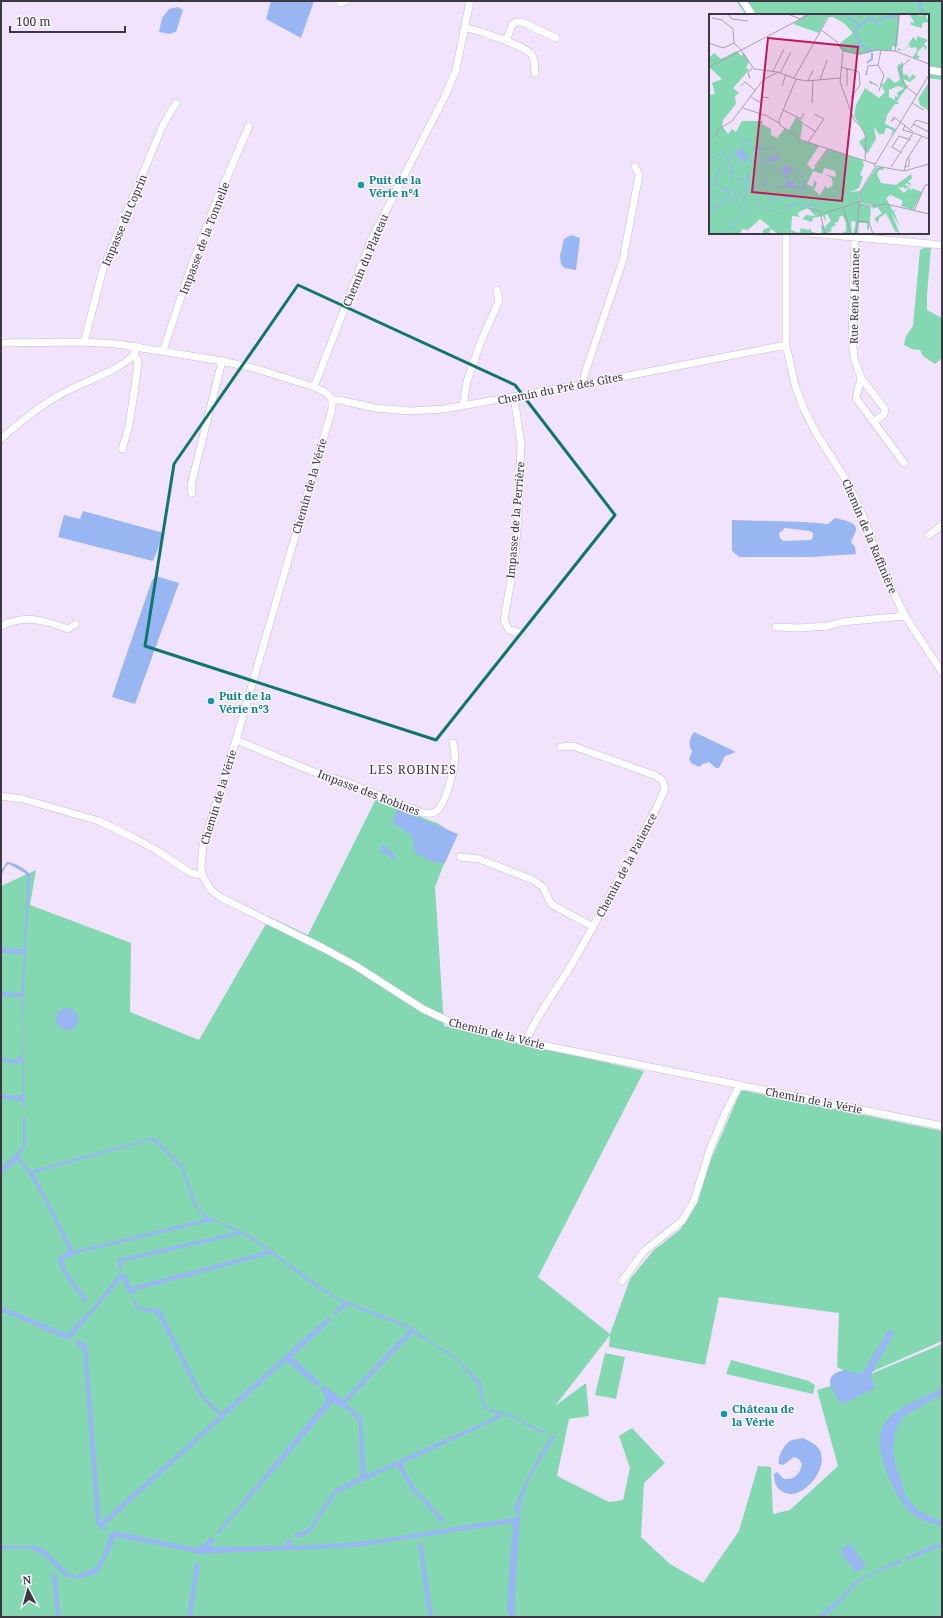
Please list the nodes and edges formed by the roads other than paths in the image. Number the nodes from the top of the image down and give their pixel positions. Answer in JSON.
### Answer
{"nodes":[{"id":1,"x":470,"y":1,"type":"edge"},
{"id":2,"x":742,"y":1,"type":"edge"},
{"id":3,"x":751,"y":14,"type":"edge"},
{"id":4,"x":465,"y":27,"type":"junction"},
{"id":5,"x":556,"y":38,"type":"dead end"},
{"id":6,"x":506,"y":41,"type":"junction"},
{"id":7,"x":929,"y":70,"type":"edge"},
{"id":8,"x":942,"y":72,"type":"edge"},
{"id":9,"x":534,"y":73,"type":"dead end"},
{"id":10,"x":176,"y":103,"type":"dead end"},
{"id":11,"x":249,"y":126,"type":"dead end"},
{"id":12,"x":635,"y":167,"type":"dead end"},
{"id":13,"x":786,"y":234,"type":"edge"},
{"id":14,"x":821,"y":234,"type":"edge"},
{"id":15,"x":855,"y":237,"type":"junction"},
{"id":16,"x":942,"y":245,"type":"edge"},
{"id":17,"x":497,"y":290,"type":"dead end"},
{"id":18,"x":84,"y":342,"type":"junction"},
{"id":19,"x":1,"y":344,"type":"edge"},
{"id":20,"x":786,"y":345,"type":"junction"},
{"id":21,"x":136,"y":346,"type":"junction"},
{"id":22,"x":163,"y":351,"type":"junction"},
{"id":23,"x":134,"y":355,"type":"junction"},
{"id":24,"x":222,"y":361,"type":"junction"},
{"id":25,"x":861,"y":378,"type":"junction"},
{"id":26,"x":583,"y":384,"type":"junction"},
{"id":27,"x":314,"y":387,"type":"junction"},
{"id":28,"x":514,"y":397,"type":"junction"},
{"id":29,"x":332,"y":400,"type":"junction"},
{"id":30,"x":463,"y":406,"type":"junction"},
{"id":31,"x":874,"y":422,"type":"junction"},
{"id":32,"x":2,"y":437,"type":"edge"},
{"id":33,"x":122,"y":449,"type":"dead end"},
{"id":34,"x":904,"y":463,"type":"dead end"},
{"id":35,"x":192,"y":494,"type":"dead end"},
{"id":36,"x":942,"y":525,"type":"edge"},
{"id":37,"x":929,"y":535,"type":"dead end"},
{"id":38,"x":905,"y":616,"type":"junction"},
{"id":39,"x":76,"y":624,"type":"dead end"},
{"id":40,"x":1,"y":626,"type":"edge"},
{"id":41,"x":776,"y":627,"type":"dead end"},
{"id":42,"x":521,"y":633,"type":"dead end"},
{"id":43,"x":942,"y":672,"type":"edge"},
{"id":44,"x":236,"y":740,"type":"junction"},
{"id":45,"x":453,"y":743,"type":"dead end"},
{"id":46,"x":561,"y":747,"type":"dead end"},
{"id":47,"x":1,"y":796,"type":"edge"},
{"id":48,"x":460,"y":857,"type":"dead end"},
{"id":49,"x":202,"y":875,"type":"junction"},
{"id":50,"x":593,"y":927,"type":"junction"},
{"id":51,"x":526,"y":1041,"type":"junction"},
{"id":52,"x":740,"y":1085,"type":"junction"},
{"id":53,"x":942,"y":1126,"type":"edge"},
{"id":54,"x":622,"y":1281,"type":"dead end"}],
"edges":[{"from":1,"to":4,"type":"street","name":"Chemin du Plateau"},
{"from":2,"to":3,"type":"street"},
{"from":4,"to":6,"type":"street"},
{"from":4,"to":27,"type":"street","name":"Chemin du Plateau"},
{"from":5,"to":6,"type":"street"},
{"from":6,"to":9,"type":"street"},
{"from":7,"to":8,"type":"street"},
{"from":10,"to":18,"type":"street","name":"Impasse du Coprin"},
{"from":11,"to":22,"type":"street","name":"Impasse de la Tonnelle"},
{"from":12,"to":26,"type":"street"},
{"from":13,"to":20,"type":"street","name":"Chemin de la Raffinière"},
{"from":14,"to":15,"type":"street"},
{"from":15,"to":16,"type":"street"},
{"from":15,"to":25,"type":"street","name":"Rue René Laennec"},
{"from":17,"to":30,"type":"street"},
{"from":18,"to":19,"type":"street"},
{"from":18,"to":21,"type":"street"},
{"from":20,"to":26,"type":"street","name":"Chemin du Pré des Gîtes"},
{"from":20,"to":38,"type":"street","name":"Chemin de la Raffinière"},
{"from":21,"to":22,"type":"street"},
{"from":21,"to":23,"type":"street"},
{"from":22,"to":24,"type":"street"},
{"from":23,"to":32,"type":"street"},
{"from":23,"to":33,"type":"street"},
{"from":24,"to":27,"type":"street"},
{"from":24,"to":35,"type":"street"},
{"from":25,"to":31,"type":"street"},
{"from":25,"to":31,"type":"street","name":"Rue René Laennec"},
{"from":26,"to":28,"type":"street","name":"Chemin du Pré des Gîtes"},
{"from":27,"to":29,"type":"street"},
{"from":28,"to":30,"type":"street","name":"Chemin du Pré des Gîtes"},
{"from":28,"to":42,"type":"street","name":"Impasse de la Perrière"},
{"from":29,"to":30,"type":"street","name":"Chemin du Pré des Gîtes"},
{"from":29,"to":44,"type":"street","name":"Chemin de la Vérie"},
{"from":31,"to":34,"type":"street"},
{"from":36,"to":37,"type":"street"},
{"from":38,"to":41,"type":"street"},
{"from":38,"to":43,"type":"street","name":"Chemin de la Raffinière"},
{"from":39,"to":40,"type":"street"},
{"from":44,"to":45,"type":"street","name":"Impasse des Robines"},
{"from":44,"to":49,"type":"street","name":"Chemin de la Vérie"},
{"from":46,"to":50,"type":"street","name":"Chemin de la Patience"},
{"from":47,"to":49,"type":"street"},
{"from":48,"to":50,"type":"street"},
{"from":49,"to":51,"type":"street","name":"Chemin de la Vérie"},
{"from":50,"to":51,"type":"street","name":"Chemin de la Patience"},
{"from":51,"to":52,"type":"street","name":"Chemin de la Vérie"},
{"from":52,"to":53,"type":"street","name":"Chemin de la Vérie"},
{"from":52,"to":54,"type":"street"}]}
